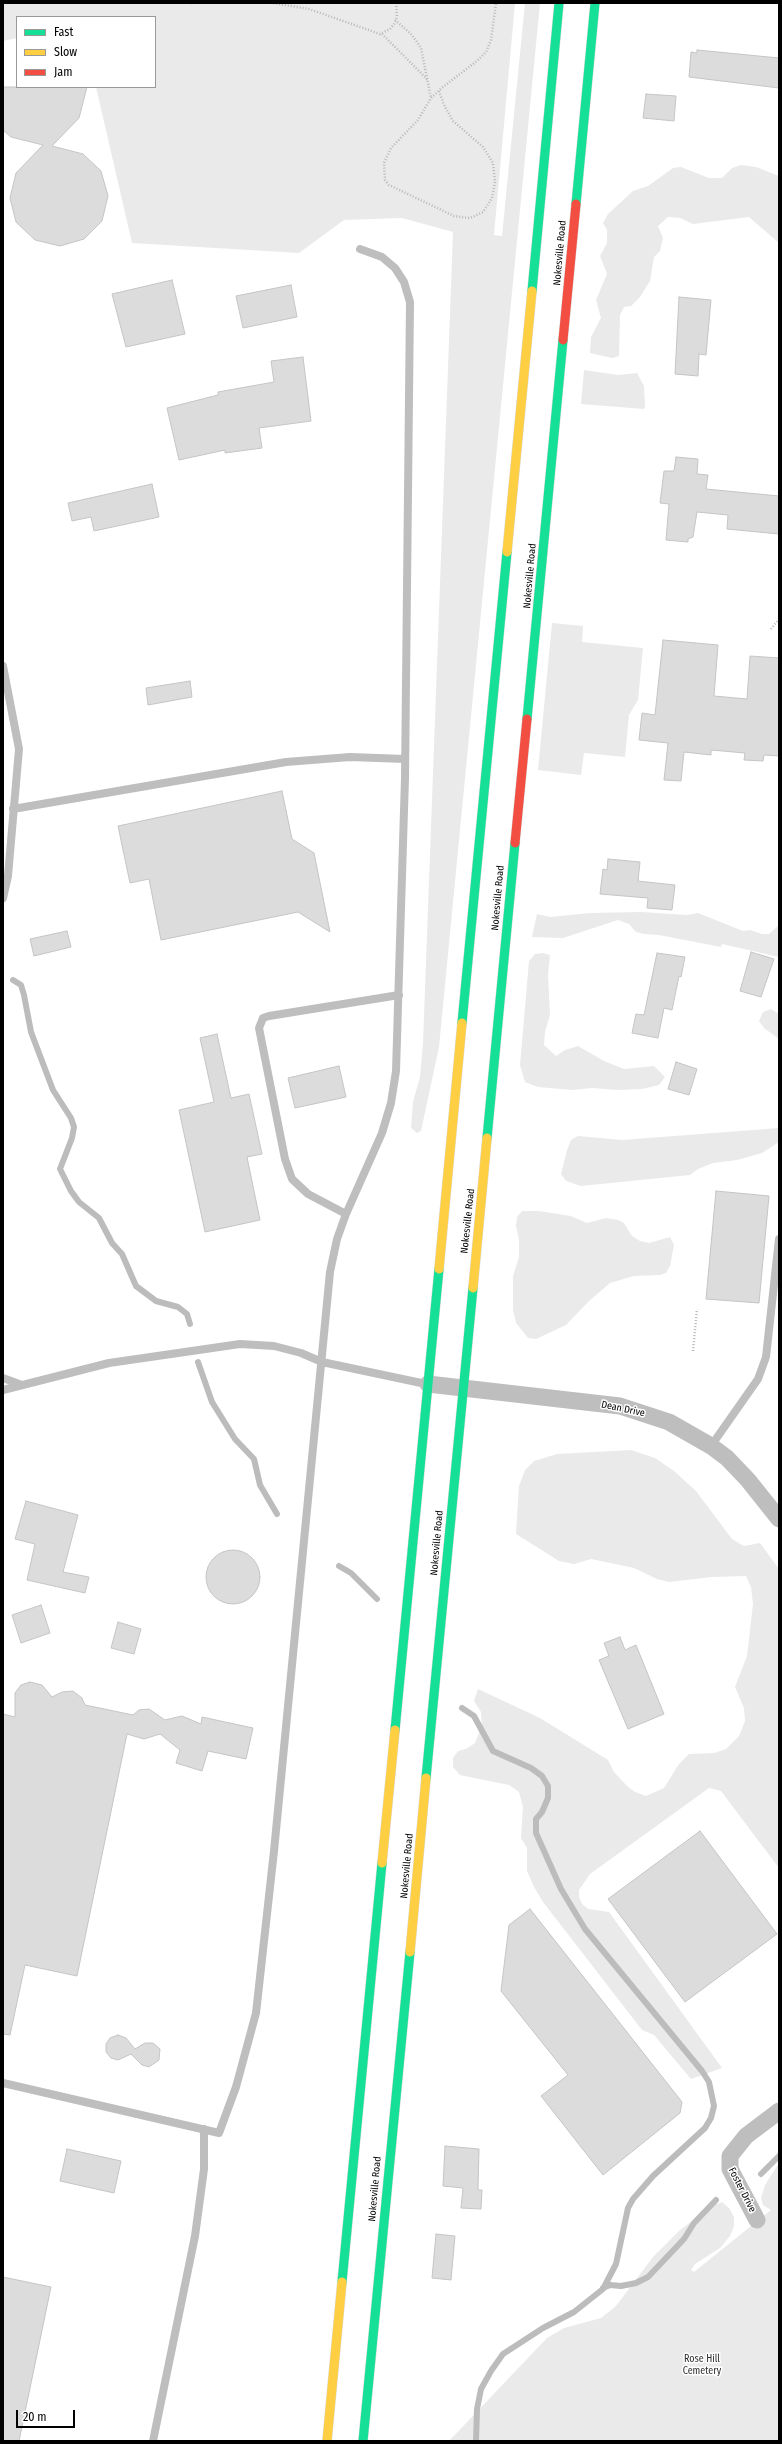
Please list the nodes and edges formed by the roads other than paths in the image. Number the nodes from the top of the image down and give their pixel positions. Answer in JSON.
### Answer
{"nodes":[{"id":1,"x":559,"y":3,"type":"edge"},
{"id":2,"x":595,"y":3,"type":"edge"},
{"id":3,"x":360,"y":248,"type":"dead end"},
{"id":4,"x":3,"y":666,"type":"edge"},
{"id":5,"x":405,"y":759,"type":"junction"},
{"id":6,"x":13,"y":809,"type":"junction"},
{"id":7,"x":3,"y":898,"type":"edge"},
{"id":8,"x":399,"y":995,"type":"junction"},
{"id":9,"x":346,"y":1214,"type":"junction"},
{"id":10,"x":779,"y":1239,"type":"edge"},
{"id":11,"x":322,"y":1362,"type":"junction"},
{"id":12,"x":3,"y":1378,"type":"edge"},
{"id":13,"x":428,"y":1384,"type":"junction"},
{"id":14,"x":23,"y":1385,"type":"junction"},
{"id":15,"x":462,"y":1388,"type":"junction"},
{"id":16,"x":3,"y":1390,"type":"edge"},
{"id":17,"x":712,"y":1446,"type":"junction"},
{"id":18,"x":779,"y":1519,"type":"edge"},
{"id":19,"x":3,"y":2083,"type":"edge"},
{"id":20,"x":779,"y":2111,"type":"edge"},
{"id":21,"x":204,"y":2129,"type":"junction"},
{"id":22,"x":757,"y":2220,"type":"dead end"},
{"id":23,"x":154,"y":2441,"type":"edge"},
{"id":24,"x":327,"y":2441,"type":"edge"},
{"id":25,"x":363,"y":2441,"type":"edge"}],
"edges":[{"from":1,"to":13,"type":"highway"},
{"from":2,"to":15,"type":"highway","name":"Nokesville Road"},
{"from":3,"to":5,"type":"lane"},
{"from":4,"to":6,"type":"lane"},
{"from":5,"to":6,"type":"lane"},
{"from":5,"to":8,"type":"lane"},
{"from":6,"to":7,"type":"lane"},
{"from":8,"to":9,"type":"lane"},
{"from":8,"to":9,"type":"lane"},
{"from":9,"to":11,"type":"lane"},
{"from":10,"to":17,"type":"lane"},
{"from":11,"to":13,"type":"lane"},
{"from":11,"to":14,"type":"lane"},
{"from":11,"to":21,"type":"lane"},
{"from":12,"to":14,"type":"lane"},
{"from":13,"to":15,"type":"street","name":"Dean Drive"},
{"from":13,"to":24,"type":"highway"},
{"from":14,"to":16,"type":"lane"},
{"from":15,"to":17,"type":"street","name":"Dean Drive"},
{"from":15,"to":25,"type":"highway","name":"Nokesville Road"},
{"from":17,"to":18,"type":"street","name":"Dean Drive"},
{"from":19,"to":21,"type":"lane"},
{"from":20,"to":22,"type":"street","name":"Foster Drive"},
{"from":21,"to":23,"type":"lane"}]}
